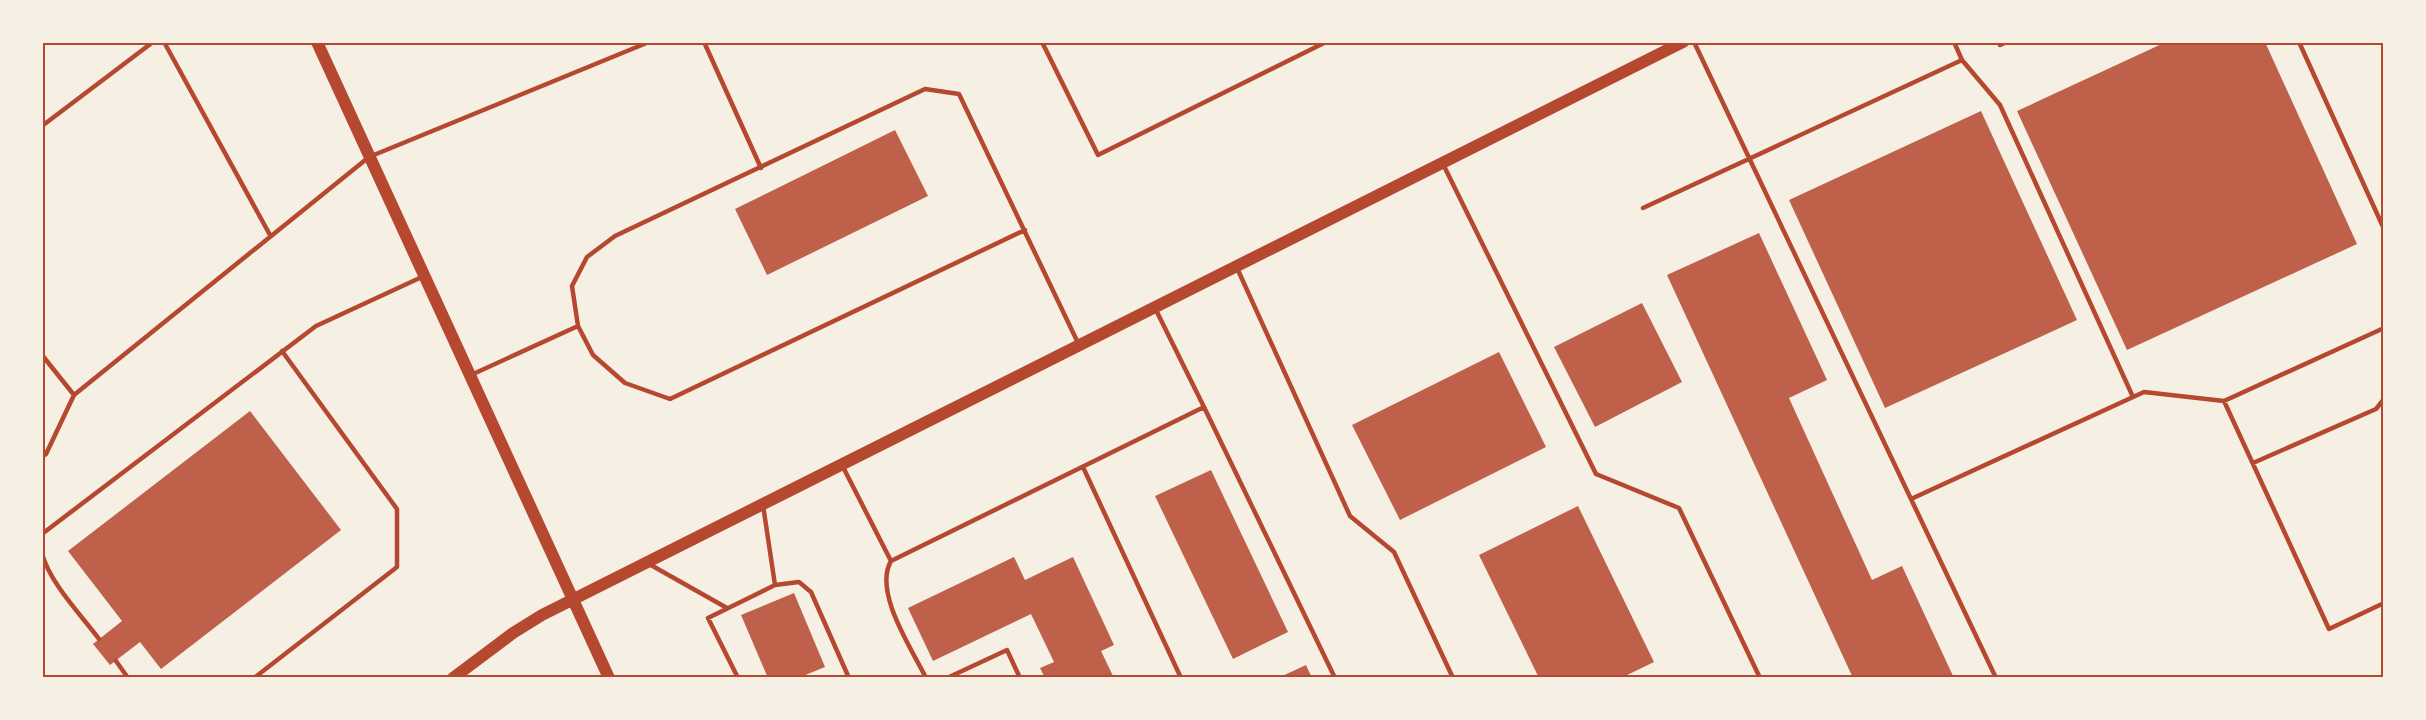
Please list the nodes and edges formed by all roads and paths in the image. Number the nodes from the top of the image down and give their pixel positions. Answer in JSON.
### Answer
{"nodes":[{"id":1,"x":153,"y":42,"type":"edge"},
{"id":2,"x":164,"y":42,"type":"edge"},
{"id":3,"x":317,"y":42,"type":"edge"},
{"id":4,"x":649,"y":42,"type":"edge"},
{"id":5,"x":704,"y":42,"type":"edge"},
{"id":6,"x":1042,"y":42,"type":"edge"},
{"id":7,"x":1326,"y":42,"type":"edge"},
{"id":8,"x":1683,"y":42,"type":"edge"},
{"id":9,"x":1694,"y":42,"type":"edge"},
{"id":10,"x":1954,"y":42,"type":"edge"},
{"id":11,"x":2007,"y":42,"type":"edge"},
{"id":12,"x":2299,"y":42,"type":"edge"},
{"id":13,"x":2000,"y":45,"type":"dead end"},
{"id":14,"x":1962,"y":60,"type":"junction"},
{"id":15,"x":42,"y":126,"type":"edge"},
{"id":16,"x":369,"y":157,"type":"junction"},
{"id":17,"x":1749,"y":159,"type":"junction"},
{"id":18,"x":1442,"y":161,"type":"junction"},
{"id":19,"x":761,"y":168,"type":"junction"},
{"id":20,"x":1643,"y":208,"type":"dead end"},
{"id":21,"x":1024,"y":230,"type":"junction"},
{"id":22,"x":2384,"y":230,"type":"edge"},
{"id":23,"x":270,"y":235,"type":"junction"},
{"id":24,"x":1236,"y":267,"type":"junction"},
{"id":25,"x":425,"y":276,"type":"junction"},
{"id":26,"x":1155,"y":307,"type":"junction"},
{"id":27,"x":578,"y":326,"type":"junction"},
{"id":28,"x":2384,"y":328,"type":"edge"},
{"id":29,"x":1079,"y":345,"type":"junction"},
{"id":30,"x":282,"y":351,"type":"junction"},
{"id":31,"x":42,"y":355,"type":"edge"},
{"id":32,"x":470,"y":376,"type":"junction"},
{"id":33,"x":74,"y":395,"type":"junction"},
{"id":34,"x":2133,"y":398,"type":"junction"},
{"id":35,"x":2384,"y":399,"type":"edge"},
{"id":36,"x":2224,"y":401,"type":"junction"},
{"id":37,"x":1204,"y":407,"type":"junction"},
{"id":38,"x":42,"y":457,"type":"edge"},
{"id":39,"x":2253,"y":463,"type":"junction"},
{"id":40,"x":842,"y":464,"type":"junction"},
{"id":41,"x":1083,"y":467,"type":"junction"},
{"id":42,"x":1911,"y":499,"type":"junction"},
{"id":43,"x":763,"y":503,"type":"junction"},
{"id":44,"x":42,"y":534,"type":"edge"},
{"id":45,"x":42,"y":553,"type":"edge"},
{"id":46,"x":891,"y":561,"type":"junction"},
{"id":47,"x":646,"y":562,"type":"junction"},
{"id":48,"x":43,"y":563,"type":"edge"},
{"id":49,"x":775,"y":585,"type":"junction"},
{"id":50,"x":573,"y":599,"type":"junction"},
{"id":51,"x":2384,"y":603,"type":"edge"},
{"id":52,"x":727,"y":608,"type":"junction"},
{"id":53,"x":99,"y":639,"type":"dead end"},
{"id":54,"x":116,"y":661,"type":"dead end"},
{"id":55,"x":128,"y":678,"type":"edge"},
{"id":56,"x":254,"y":678,"type":"edge"},
{"id":57,"x":453,"y":678,"type":"edge"},
{"id":58,"x":609,"y":678,"type":"edge"},
{"id":59,"x":738,"y":678,"type":"edge"},
{"id":60,"x":849,"y":678,"type":"edge"},
{"id":61,"x":926,"y":678,"type":"edge"},
{"id":62,"x":947,"y":678,"type":"edge"},
{"id":63,"x":1020,"y":678,"type":"edge"},
{"id":64,"x":1181,"y":678,"type":"edge"},
{"id":65,"x":1335,"y":678,"type":"edge"},
{"id":66,"x":1453,"y":678,"type":"edge"},
{"id":67,"x":1760,"y":678,"type":"edge"},
{"id":68,"x":1996,"y":678,"type":"edge"}],
"edges":[{"from":1,"to":15,"type":"lane"},
{"from":2,"to":23,"type":"lane"},
{"from":3,"to":16,"type":"main road"},
{"from":4,"to":16,"type":"lane"},
{"from":5,"to":19,"type":"lane"},
{"from":6,"to":7,"type":"lane"},
{"from":8,"to":18,"type":"main road"},
{"from":9,"to":17,"type":"lane"},
{"from":10,"to":14,"type":"lane"},
{"from":11,"to":13,"type":"lane"},
{"from":12,"to":22,"type":"lane"},
{"from":14,"to":17,"type":"lane"},
{"from":14,"to":34,"type":"lane"},
{"from":16,"to":23,"type":"lane"},
{"from":16,"to":25,"type":"main road"},
{"from":17,"to":20,"type":"lane"},
{"from":17,"to":42,"type":"lane"},
{"from":18,"to":24,"type":"main road"},
{"from":18,"to":67,"type":"lane"},
{"from":19,"to":21,"type":"lane"},
{"from":19,"to":27,"type":"lane"},
{"from":21,"to":27,"type":"lane"},
{"from":21,"to":29,"type":"lane"},
{"from":23,"to":33,"type":"lane"},
{"from":24,"to":26,"type":"main road"},
{"from":24,"to":66,"type":"lane"},
{"from":25,"to":30,"type":"lane"},
{"from":25,"to":32,"type":"main road"},
{"from":26,"to":29,"type":"main road"},
{"from":26,"to":37,"type":"lane"},
{"from":27,"to":32,"type":"lane"},
{"from":28,"to":36,"type":"lane"},
{"from":29,"to":40,"type":"main road"},
{"from":30,"to":44,"type":"lane"},
{"from":30,"to":56,"type":"lane"},
{"from":31,"to":33,"type":"lane"},
{"from":32,"to":50,"type":"main road"},
{"from":33,"to":38,"type":"lane"},
{"from":34,"to":36,"type":"lane"},
{"from":34,"to":42,"type":"lane"},
{"from":35,"to":39,"type":"lane"},
{"from":36,"to":39,"type":"lane"},
{"from":37,"to":41,"type":"lane"},
{"from":37,"to":65,"type":"lane"},
{"from":39,"to":51,"type":"lane"},
{"from":40,"to":43,"type":"main road"},
{"from":40,"to":46,"type":"lane"},
{"from":41,"to":46,"type":"lane"},
{"from":41,"to":64,"type":"lane"},
{"from":42,"to":68,"type":"lane"},
{"from":43,"to":47,"type":"main road"},
{"from":43,"to":49,"type":"lane"},
{"from":45,"to":48,"type":"lane"},
{"from":46,"to":61,"type":"lane"},
{"from":47,"to":50,"type":"main road"},
{"from":47,"to":52,"type":"lane"},
{"from":48,"to":53,"type":"lane"},
{"from":49,"to":52,"type":"lane"},
{"from":49,"to":60,"type":"lane"},
{"from":50,"to":57,"type":"main road"},
{"from":50,"to":58,"type":"main road"},
{"from":52,"to":59,"type":"lane"},
{"from":54,"to":55,"type":"lane"},
{"from":62,"to":63,"type":"lane"}]}
